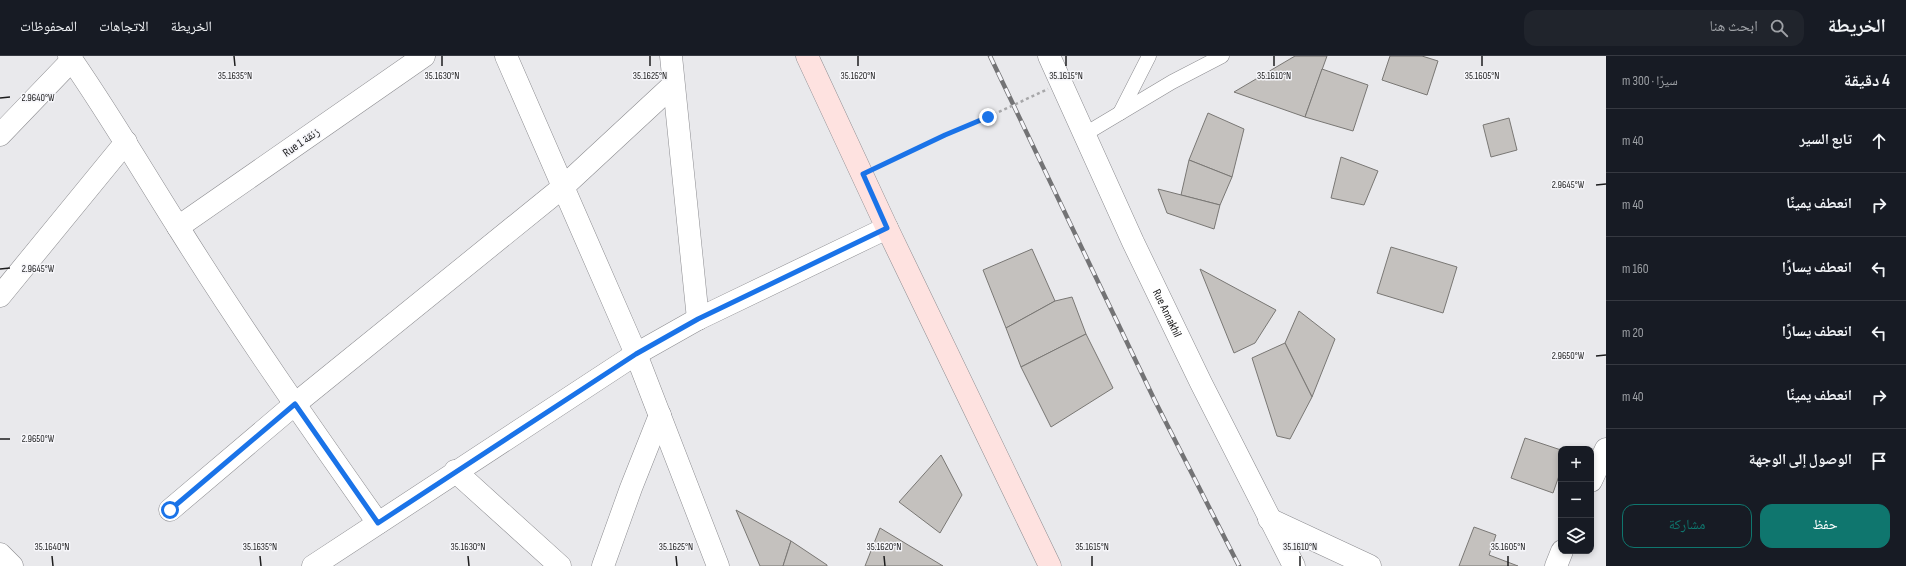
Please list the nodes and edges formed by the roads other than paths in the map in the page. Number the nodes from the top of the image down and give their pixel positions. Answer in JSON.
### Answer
{"nodes":[{"id":1,"x":424,"y":56,"type":"edge"},
{"id":2,"x":506,"y":56,"type":"edge"},
{"id":3,"x":671,"y":56,"type":"edge"},
{"id":4,"x":807,"y":56,"type":"edge"},
{"id":5,"x":1049,"y":56,"type":"edge"},
{"id":6,"x":1149,"y":56,"type":"edge"},
{"id":7,"x":1222,"y":56,"type":"edge"},
{"id":8,"x":70,"y":58,"type":"edge"},
{"id":9,"x":673,"y":85,"type":"junction"},
{"id":10,"x":1120,"y":113,"type":"junction"},
{"id":11,"x":1085,"y":134,"type":"junction"},
{"id":12,"x":0,"y":135,"type":"edge"},
{"id":13,"x":126,"y":142,"type":"junction"},
{"id":14,"x":563,"y":187,"type":"junction"},
{"id":15,"x":178,"y":227,"type":"junction"},
{"id":16,"x":887,"y":228,"type":"junction"},
{"id":17,"x":0,"y":296,"type":"edge"},
{"id":18,"x":698,"y":319,"type":"junction"},
{"id":19,"x":636,"y":354,"type":"junction"},
{"id":20,"x":295,"y":404,"type":"junction"},
{"id":21,"x":660,"y":415,"type":"junction"},
{"id":22,"x":1606,"y":449,"type":"edge"},
{"id":23,"x":455,"y":472,"type":"junction"},
{"id":24,"x":1594,"y":475,"type":"edge"},
{"id":25,"x":170,"y":510,"type":"dead end"},
{"id":26,"x":1269,"y":519,"type":"junction"},
{"id":27,"x":378,"y":523,"type":"junction"},
{"id":28,"x":0,"y":554,"type":"edge"},
{"id":29,"x":1561,"y":554,"type":"edge"},
{"id":30,"x":12,"y":566,"type":"edge"},
{"id":31,"x":313,"y":566,"type":"edge"},
{"id":32,"x":560,"y":566,"type":"edge"},
{"id":33,"x":603,"y":566,"type":"edge"},
{"id":34,"x":718,"y":566,"type":"edge"},
{"id":35,"x":1050,"y":566,"type":"edge"},
{"id":36,"x":1294,"y":566,"type":"edge"},
{"id":37,"x":1370,"y":566,"type":"edge"},
{"id":38,"x":1556,"y":566,"type":"edge"}],
"edges":[{"from":1,"to":15,"type":"street","name":"Rue 1 زنقة"},
{"from":2,"to":14,"type":"street"},
{"from":3,"to":9,"type":"street"},
{"from":4,"to":16,"type":"main road"},
{"from":5,"to":11,"type":"street","name":"Rue Annakhil"},
{"from":6,"to":10,"type":"lane"},
{"from":7,"to":10,"type":"lane"},
{"from":8,"to":12,"type":"street"},
{"from":8,"to":13,"type":"street"},
{"from":9,"to":14,"type":"street"},
{"from":9,"to":18,"type":"street"},
{"from":10,"to":11,"type":"lane"},
{"from":11,"to":26,"type":"street","name":"Rue Annakhil"},
{"from":13,"to":15,"type":"street"},
{"from":13,"to":17,"type":"street"},
{"from":14,"to":19,"type":"street"},
{"from":14,"to":20,"type":"street"},
{"from":15,"to":20,"type":"street"},
{"from":16,"to":18,"type":"street"},
{"from":16,"to":35,"type":"main road"},
{"from":18,"to":19,"type":"street"},
{"from":19,"to":21,"type":"street"},
{"from":19,"to":23,"type":"street"},
{"from":20,"to":25,"type":"street"},
{"from":20,"to":27,"type":"street"},
{"from":21,"to":33,"type":"street"},
{"from":21,"to":34,"type":"street"},
{"from":22,"to":24,"type":"street"},
{"from":23,"to":27,"type":"street"},
{"from":23,"to":32,"type":"street"},
{"from":26,"to":36,"type":"street","name":"Rue Annakhil"},
{"from":26,"to":37,"type":"street"},
{"from":27,"to":31,"type":"street"},
{"from":28,"to":30,"type":"street"},
{"from":29,"to":38,"type":"street"}]}
